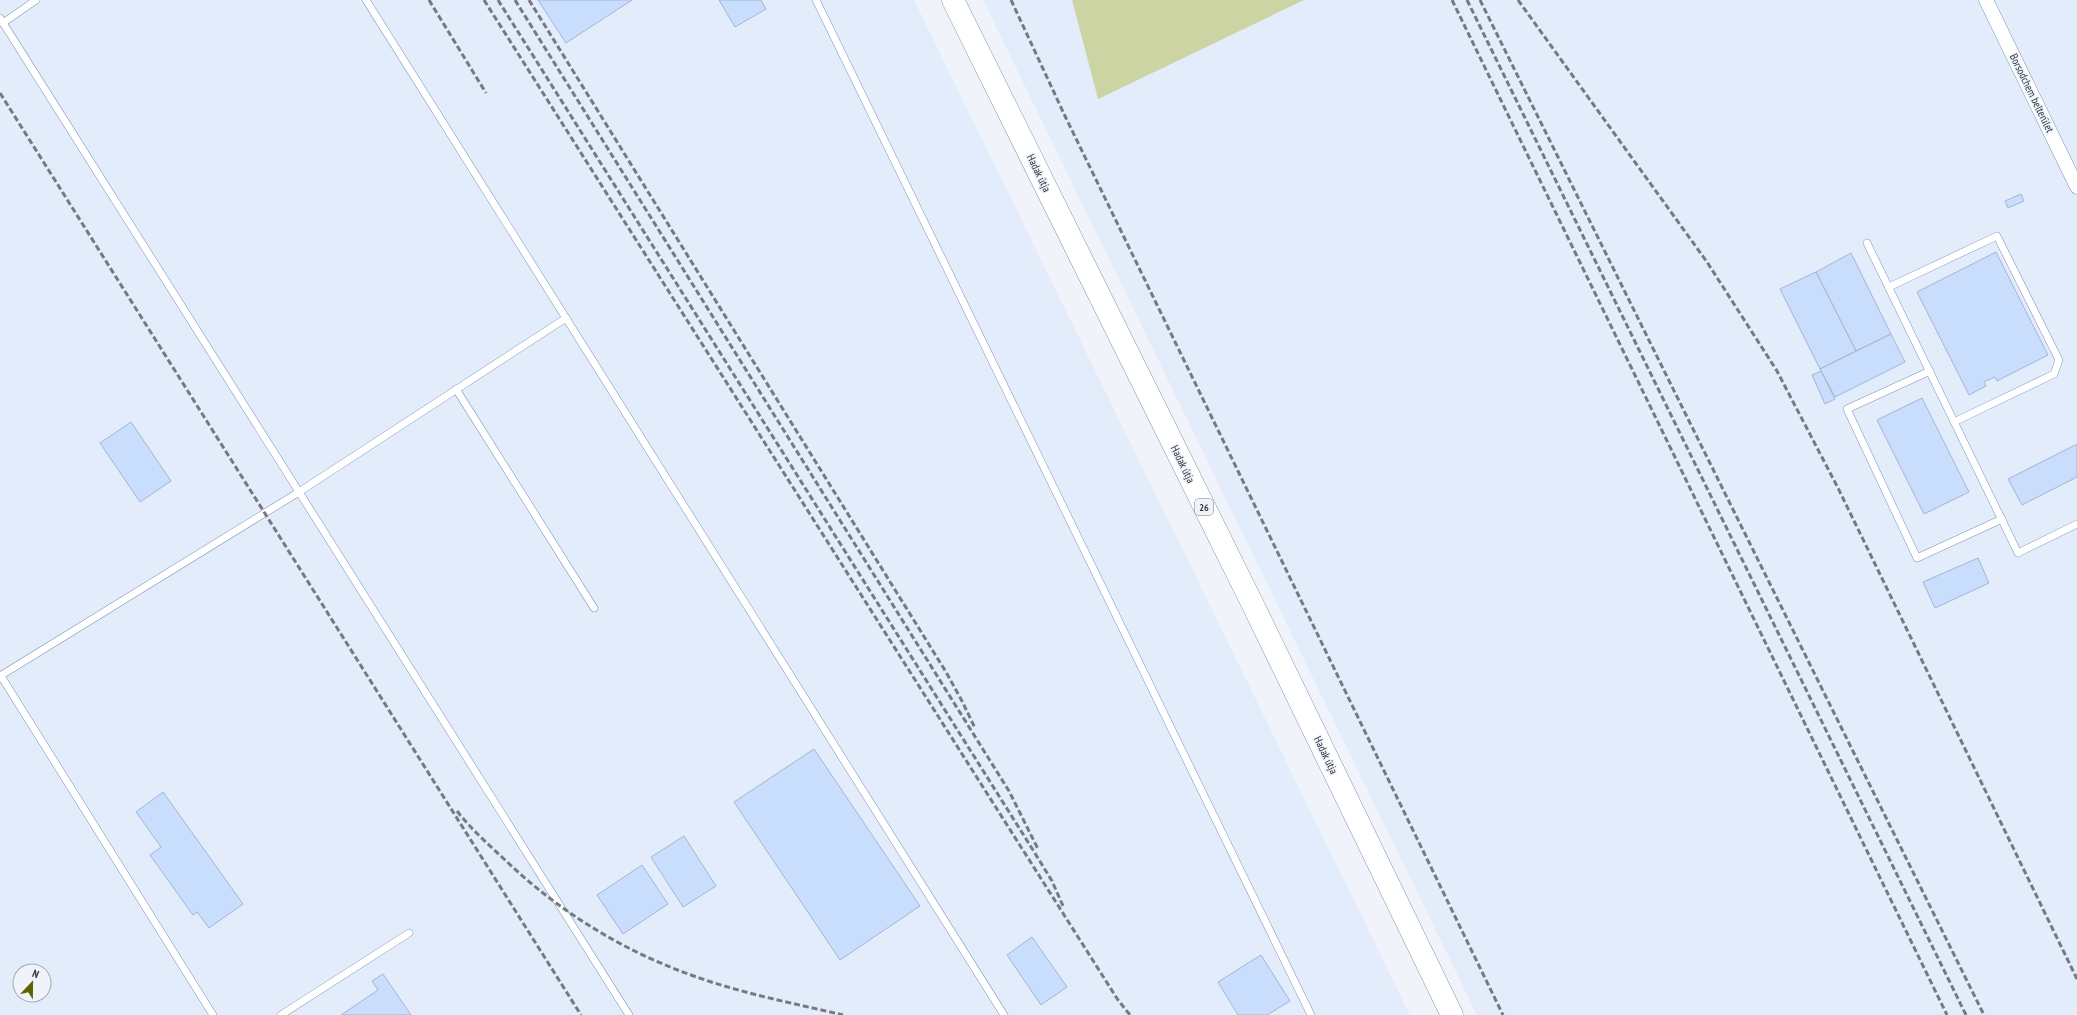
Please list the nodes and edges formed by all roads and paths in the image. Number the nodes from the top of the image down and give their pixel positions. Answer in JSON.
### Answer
{"nodes":[{"id":1,"x":36,"y":0,"type":"edge"},
{"id":2,"x":366,"y":0,"type":"edge"},
{"id":3,"x":816,"y":0,"type":"edge"},
{"id":4,"x":953,"y":0,"type":"edge"},
{"id":5,"x":1986,"y":0,"type":"edge"},
{"id":6,"x":1,"y":20,"type":"edge"},
{"id":7,"x":2077,"y":187,"type":"edge"},
{"id":8,"x":1867,"y":243,"type":"dead end"},
{"id":9,"x":1889,"y":287,"type":"junction"},
{"id":10,"x":566,"y":318,"type":"junction"},
{"id":11,"x":1930,"y":371,"type":"junction"},
{"id":12,"x":456,"y":389,"type":"junction"},
{"id":13,"x":1954,"y":422,"type":"junction"},
{"id":14,"x":299,"y":492,"type":"junction"},
{"id":15,"x":2002,"y":519,"type":"junction"},
{"id":16,"x":2077,"y":524,"type":"edge"},
{"id":17,"x":594,"y":608,"type":"dead end"},
{"id":18,"x":0,"y":676,"type":"edge"},
{"id":19,"x":409,"y":932,"type":"dead end"},
{"id":20,"x":213,"y":1015,"type":"edge"},
{"id":21,"x":281,"y":1015,"type":"edge"},
{"id":22,"x":628,"y":1015,"type":"edge"},
{"id":23,"x":1004,"y":1015,"type":"edge"},
{"id":24,"x":1311,"y":1015,"type":"edge"},
{"id":25,"x":1452,"y":1015,"type":"edge"}],
"edges":[{"from":1,"to":6,"type":"lane"},
{"from":2,"to":10,"type":"lane"},
{"from":3,"to":24,"type":"lane"},
{"from":4,"to":25,"type":"main road","name":"Hadak útja","number":"26"},
{"from":5,"to":7,"type":"street","name":"Borsodchem belterület"},
{"from":6,"to":14,"type":"lane"},
{"from":8,"to":9,"type":"lane"},
{"from":9,"to":11,"type":"lane"},
{"from":9,"to":13,"type":"lane"},
{"from":10,"to":12,"type":"lane"},
{"from":10,"to":23,"type":"lane"},
{"from":11,"to":13,"type":"lane"},
{"from":11,"to":15,"type":"lane"},
{"from":12,"to":14,"type":"lane"},
{"from":12,"to":17,"type":"lane"},
{"from":13,"to":15,"type":"lane"},
{"from":14,"to":18,"type":"lane"},
{"from":14,"to":22,"type":"lane"},
{"from":15,"to":16,"type":"lane"},
{"from":18,"to":20,"type":"lane"},
{"from":19,"to":21,"type":"lane"}]}
